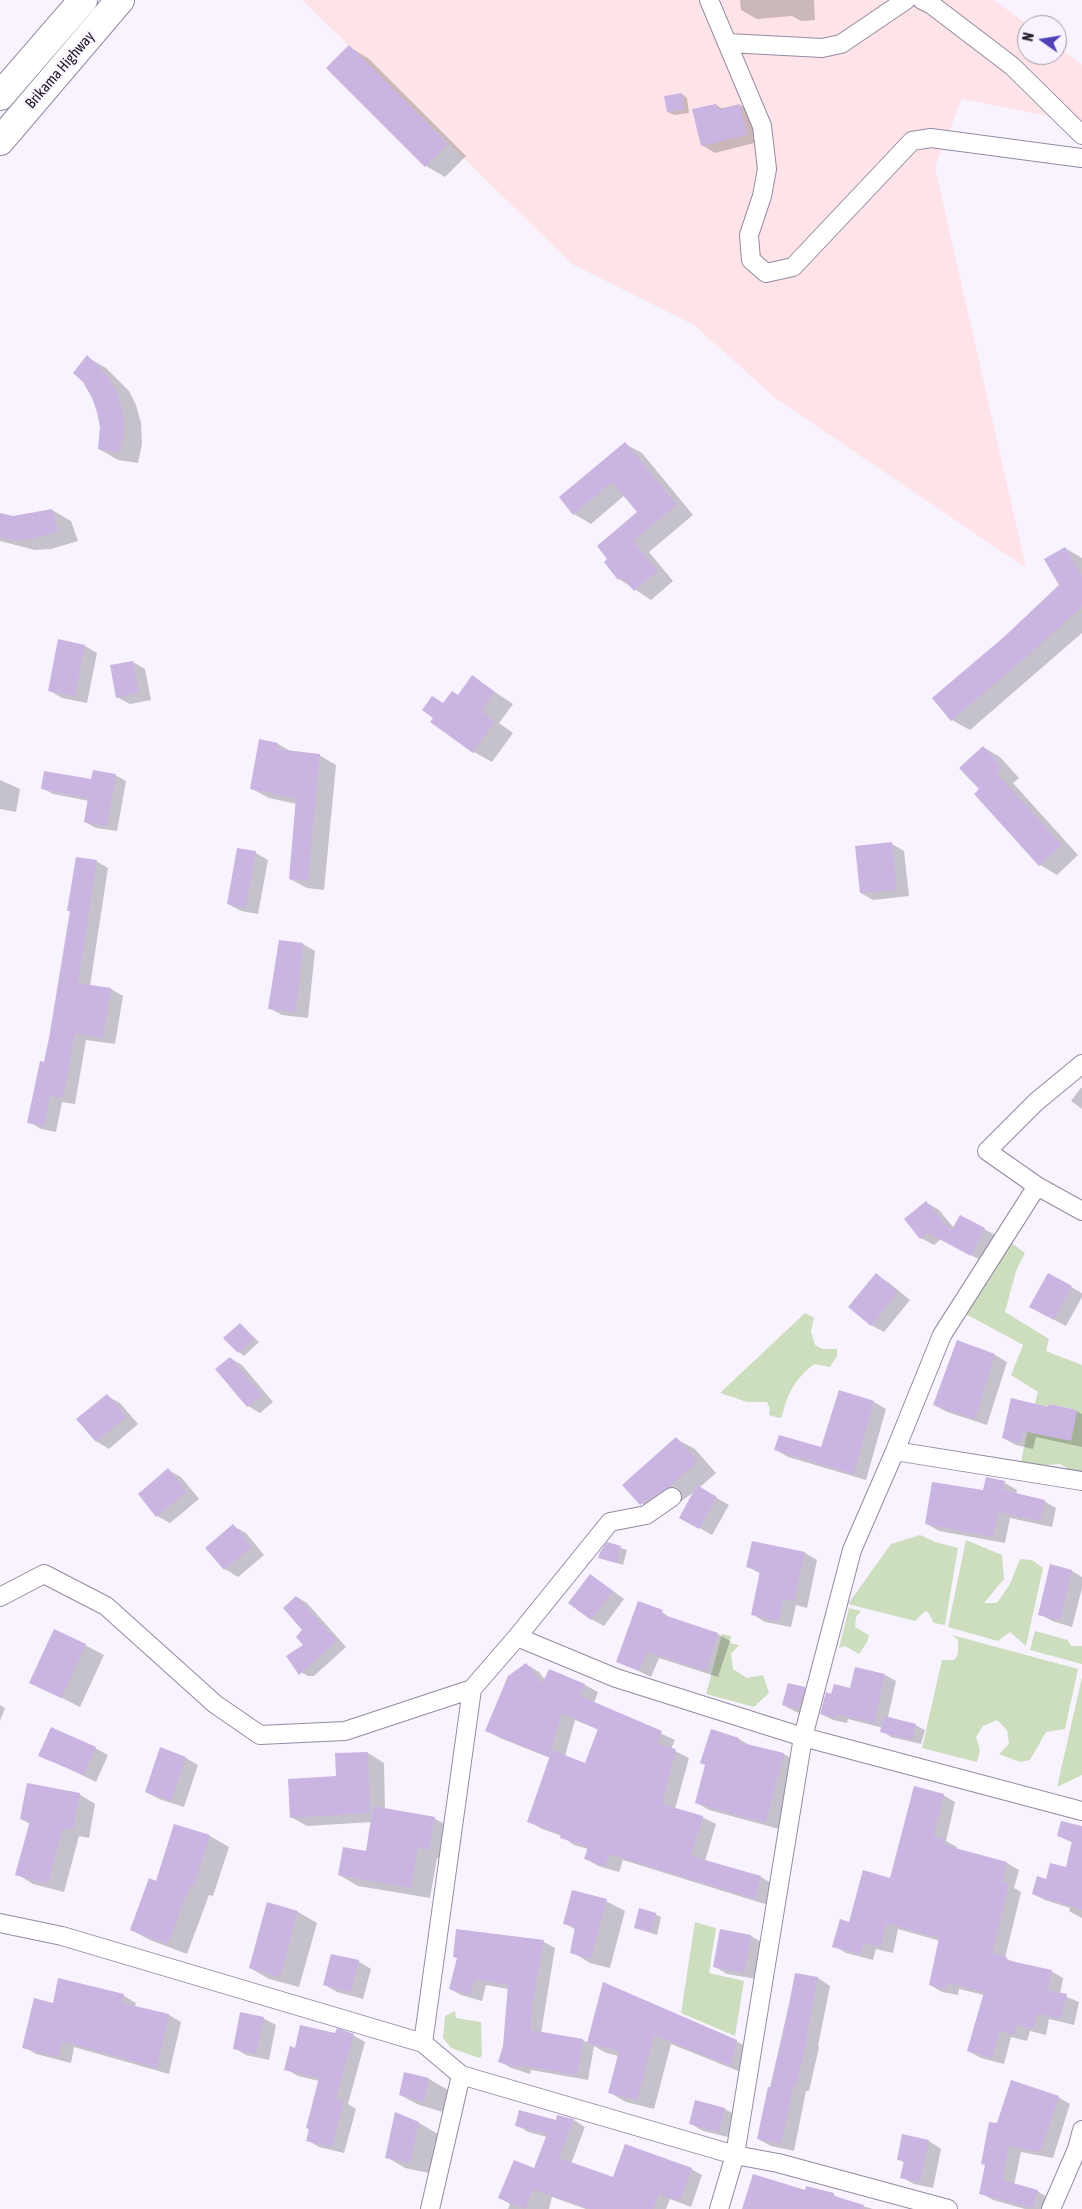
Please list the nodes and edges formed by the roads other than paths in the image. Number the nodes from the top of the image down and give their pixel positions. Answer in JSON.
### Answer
{"nodes":[{"id":1,"x":83,"y":0,"type":"edge"},
{"id":2,"x":120,"y":0,"type":"edge"},
{"id":3,"x":709,"y":0,"type":"edge"},
{"id":4,"x":906,"y":0,"type":"edge"},
{"id":5,"x":922,"y":0,"type":"edge"},
{"id":6,"x":728,"y":43,"type":"junction"},
{"id":7,"x":0,"y":96,"type":"edge"},
{"id":8,"x":1082,"y":135,"type":"edge"},
{"id":9,"x":0,"y":141,"type":"edge"},
{"id":10,"x":1082,"y":158,"type":"edge"},
{"id":11,"x":1082,"y":1064,"type":"edge"},
{"id":12,"x":1037,"y":1186,"type":"junction"},
{"id":13,"x":1082,"y":1211,"type":"edge"},
{"id":14,"x":895,"y":1451,"type":"junction"},
{"id":15,"x":1082,"y":1481,"type":"edge"},
{"id":16,"x":672,"y":1497,"type":"dead end"},
{"id":17,"x":0,"y":1597,"type":"edge"},
{"id":18,"x":517,"y":1637,"type":"junction"},
{"id":19,"x":472,"y":1689,"type":"junction"},
{"id":20,"x":803,"y":1737,"type":"junction"},
{"id":21,"x":1082,"y":1811,"type":"edge"},
{"id":22,"x":0,"y":1923,"type":"edge"},
{"id":23,"x":423,"y":2043,"type":"junction"},
{"id":24,"x":461,"y":2075,"type":"junction"},
{"id":25,"x":1082,"y":2130,"type":"edge"},
{"id":26,"x":735,"y":2155,"type":"junction"},
{"id":27,"x":430,"y":2209,"type":"edge"},
{"id":28,"x":719,"y":2209,"type":"edge"},
{"id":29,"x":948,"y":2209,"type":"edge"},
{"id":30,"x":1051,"y":2209,"type":"edge"}],
"edges":[{"from":1,"to":7,"type":"highway","name":"Brikama Highway"},
{"from":2,"to":9,"type":"highway","name":"Brikama Highway"},
{"from":3,"to":6,"type":"street"},
{"from":4,"to":6,"type":"street"},
{"from":5,"to":8,"type":"street"},
{"from":6,"to":10,"type":"street"},
{"from":11,"to":12,"type":"street"},
{"from":12,"to":13,"type":"street"},
{"from":12,"to":14,"type":"street"},
{"from":14,"to":15,"type":"street"},
{"from":14,"to":20,"type":"street"},
{"from":16,"to":18,"type":"street"},
{"from":17,"to":19,"type":"street"},
{"from":18,"to":19,"type":"street"},
{"from":18,"to":20,"type":"street"},
{"from":19,"to":23,"type":"street"},
{"from":20,"to":21,"type":"street"},
{"from":20,"to":26,"type":"street"},
{"from":22,"to":23,"type":"street"},
{"from":23,"to":24,"type":"street"},
{"from":24,"to":26,"type":"street"},
{"from":24,"to":27,"type":"street"},
{"from":25,"to":30,"type":"street"},
{"from":26,"to":28,"type":"street"},
{"from":26,"to":29,"type":"street"}]}
